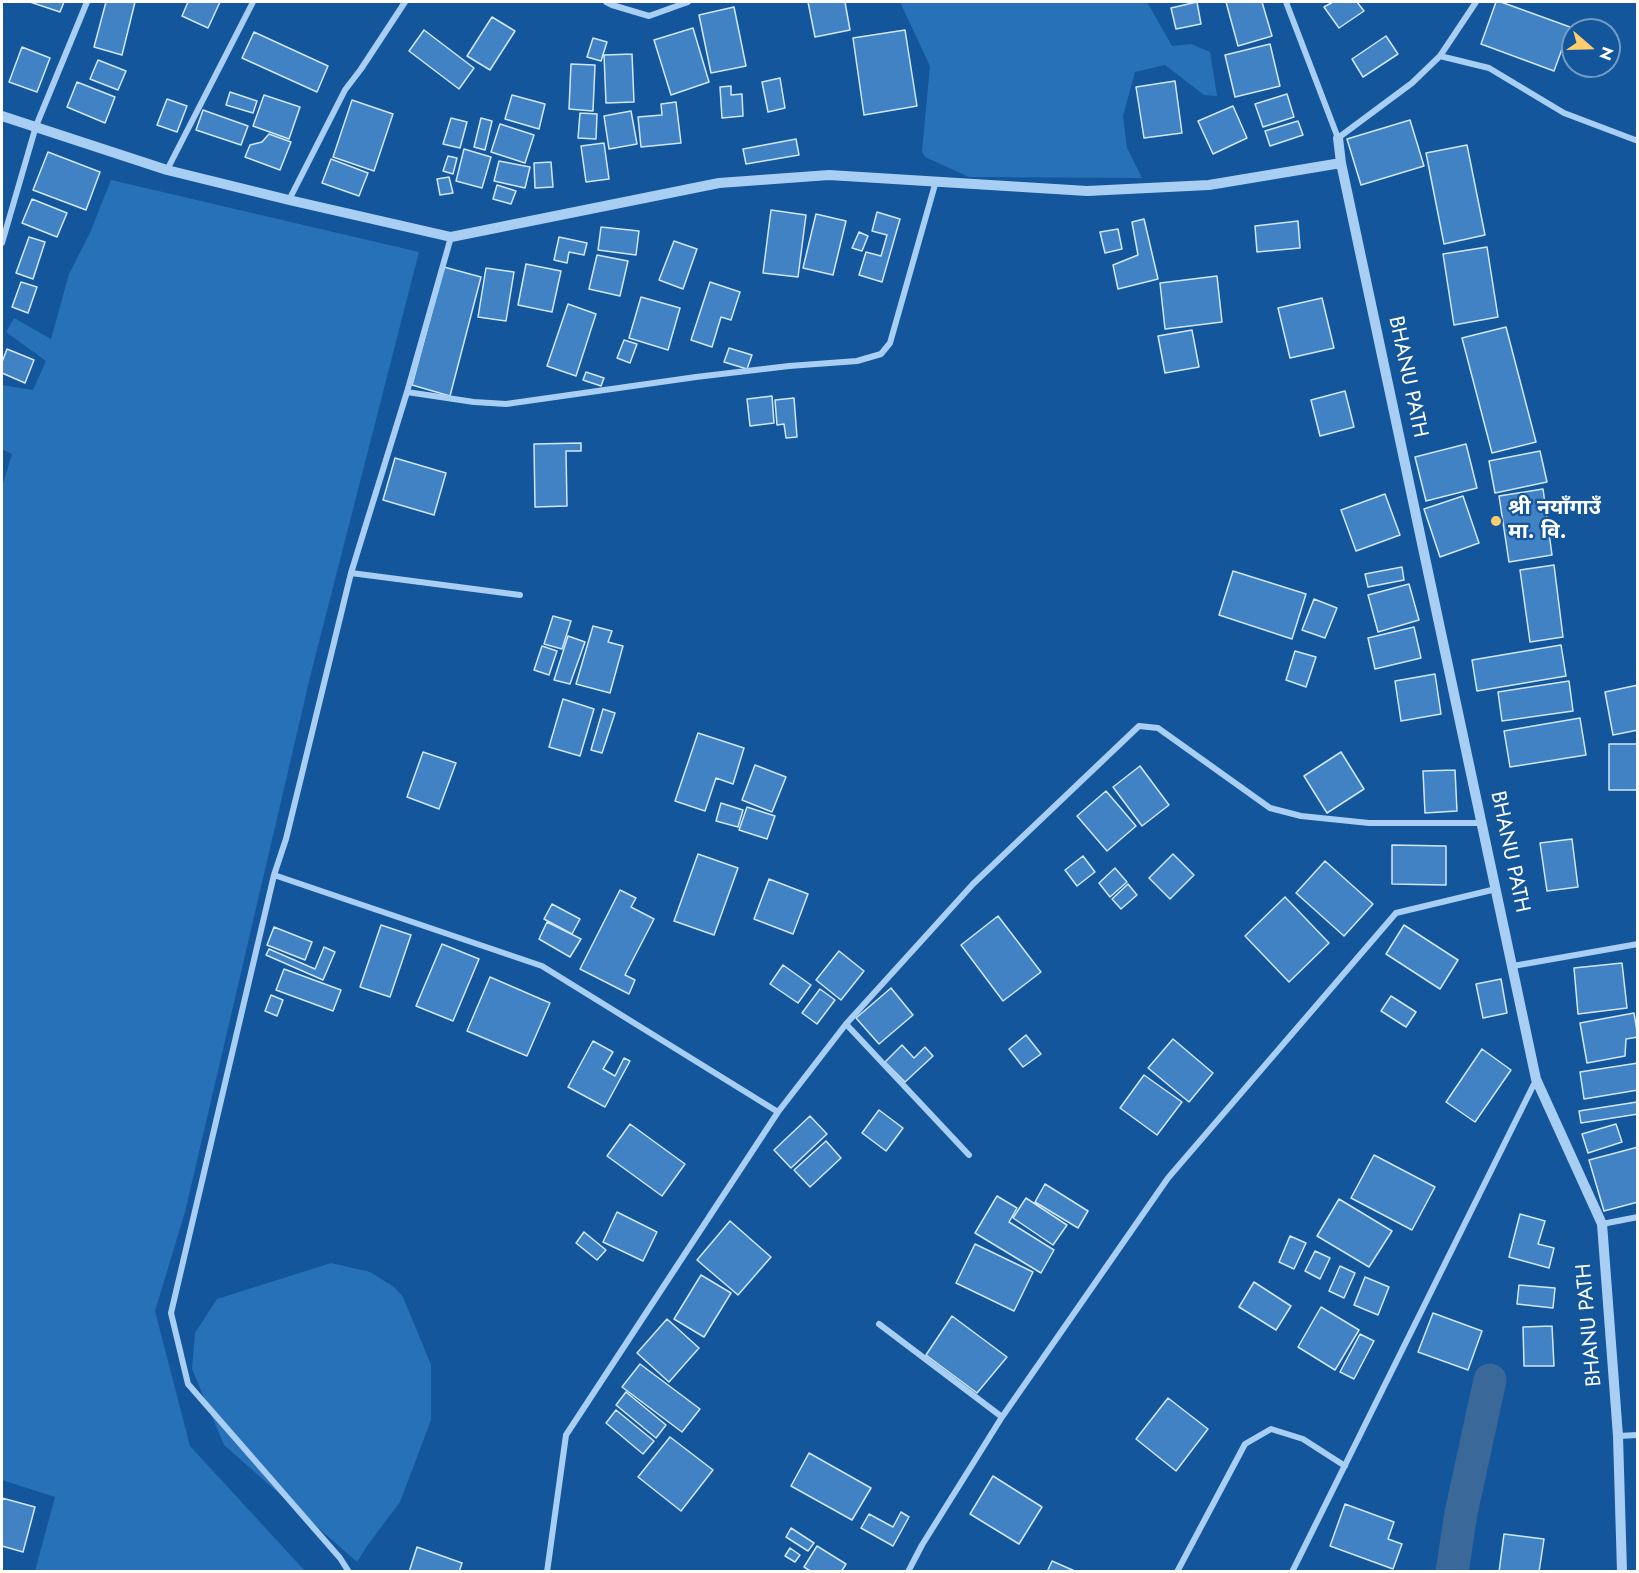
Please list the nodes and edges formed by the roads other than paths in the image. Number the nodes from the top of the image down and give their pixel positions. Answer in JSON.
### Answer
{"nodes":[{"id":1,"x":87,"y":2,"type":"edge"},
{"id":2,"x":253,"y":2,"type":"edge"},
{"id":3,"x":405,"y":2,"type":"edge"},
{"id":4,"x":606,"y":2,"type":"edge"},
{"id":5,"x":688,"y":2,"type":"edge"},
{"id":6,"x":1286,"y":2,"type":"edge"},
{"id":7,"x":1476,"y":2,"type":"edge"},
{"id":8,"x":1440,"y":56,"type":"junction"},
{"id":9,"x":2,"y":116,"type":"edge"},
{"id":10,"x":36,"y":126,"type":"junction"},
{"id":11,"x":1338,"y":138,"type":"junction"},
{"id":12,"x":1638,"y":141,"type":"edge"},
{"id":13,"x":1341,"y":163,"type":"junction"},
{"id":14,"x":167,"y":170,"type":"junction"},
{"id":15,"x":936,"y":181,"type":"junction"},
{"id":16,"x":290,"y":200,"type":"junction"},
{"id":17,"x":451,"y":237,"type":"junction"},
{"id":18,"x":2,"y":243,"type":"edge"},
{"id":19,"x":407,"y":392,"type":"junction"},
{"id":20,"x":351,"y":573,"type":"junction"},
{"id":21,"x":520,"y":595,"type":"dead end"},
{"id":22,"x":1483,"y":823,"type":"junction"},
{"id":23,"x":274,"y":875,"type":"junction"},
{"id":24,"x":1497,"y":889,"type":"junction"},
{"id":25,"x":1638,"y":945,"type":"edge"},
{"id":26,"x":1513,"y":966,"type":"junction"},
{"id":27,"x":846,"y":1024,"type":"junction"},
{"id":28,"x":1536,"y":1079,"type":"junction"},
{"id":29,"x":778,"y":1112,"type":"junction"},
{"id":30,"x":969,"y":1155,"type":"dead end"},
{"id":31,"x":1638,"y":1217,"type":"edge"},
{"id":32,"x":1602,"y":1224,"type":"junction"},
{"id":33,"x":879,"y":1324,"type":"dead end"},
{"id":34,"x":1002,"y":1417,"type":"junction"},
{"id":35,"x":1638,"y":1435,"type":"edge"},
{"id":36,"x":1618,"y":1436,"type":"junction"},
{"id":37,"x":1345,"y":1466,"type":"junction"},
{"id":38,"x":349,"y":1572,"type":"edge"},
{"id":39,"x":547,"y":1572,"type":"edge"},
{"id":40,"x":908,"y":1572,"type":"edge"},
{"id":41,"x":1177,"y":1572,"type":"edge"},
{"id":42,"x":1292,"y":1572,"type":"edge"},
{"id":43,"x":1622,"y":1572,"type":"edge"}],
"edges":[{"from":1,"to":10,"type":"street"},
{"from":2,"to":14,"type":"street"},
{"from":3,"to":16,"type":"street"},
{"from":4,"to":5,"type":"street"},
{"from":6,"to":11,"type":"street"},
{"from":7,"to":8,"type":"street"},
{"from":8,"to":11,"type":"street"},
{"from":8,"to":12,"type":"street"},
{"from":9,"to":10,"type":"street"},
{"from":10,"to":14,"type":"street"},
{"from":10,"to":18,"type":"street"},
{"from":11,"to":13,"type":"street","name":"BHANU PATH"},
{"from":13,"to":15,"type":"street"},
{"from":13,"to":22,"type":"street","name":"BHANU PATH"},
{"from":14,"to":16,"type":"street"},
{"from":15,"to":17,"type":"street"},
{"from":15,"to":19,"type":"street"},
{"from":16,"to":17,"type":"street"},
{"from":17,"to":19,"type":"street"},
{"from":19,"to":20,"type":"street"},
{"from":20,"to":21,"type":"street"},
{"from":20,"to":23,"type":"street"},
{"from":22,"to":24,"type":"street","name":"BHANU PATH"},
{"from":22,"to":27,"type":"street"},
{"from":23,"to":29,"type":"street"},
{"from":23,"to":38,"type":"street"},
{"from":24,"to":26,"type":"street","name":"BHANU PATH"},
{"from":24,"to":34,"type":"street"},
{"from":25,"to":26,"type":"street"},
{"from":26,"to":28,"type":"street","name":"BHANU PATH"},
{"from":27,"to":29,"type":"street"},
{"from":27,"to":30,"type":"street"},
{"from":28,"to":32,"type":"street","name":"BHANU PATH"},
{"from":28,"to":37,"type":"street"},
{"from":29,"to":39,"type":"street"},
{"from":31,"to":32,"type":"street"},
{"from":32,"to":36,"type":"street","name":"BHANU PATH"},
{"from":33,"to":34,"type":"street"},
{"from":34,"to":40,"type":"street"},
{"from":35,"to":36,"type":"street"},
{"from":36,"to":43,"type":"street","name":"BHANU PATH"},
{"from":37,"to":41,"type":"street"},
{"from":37,"to":42,"type":"street"}]}
